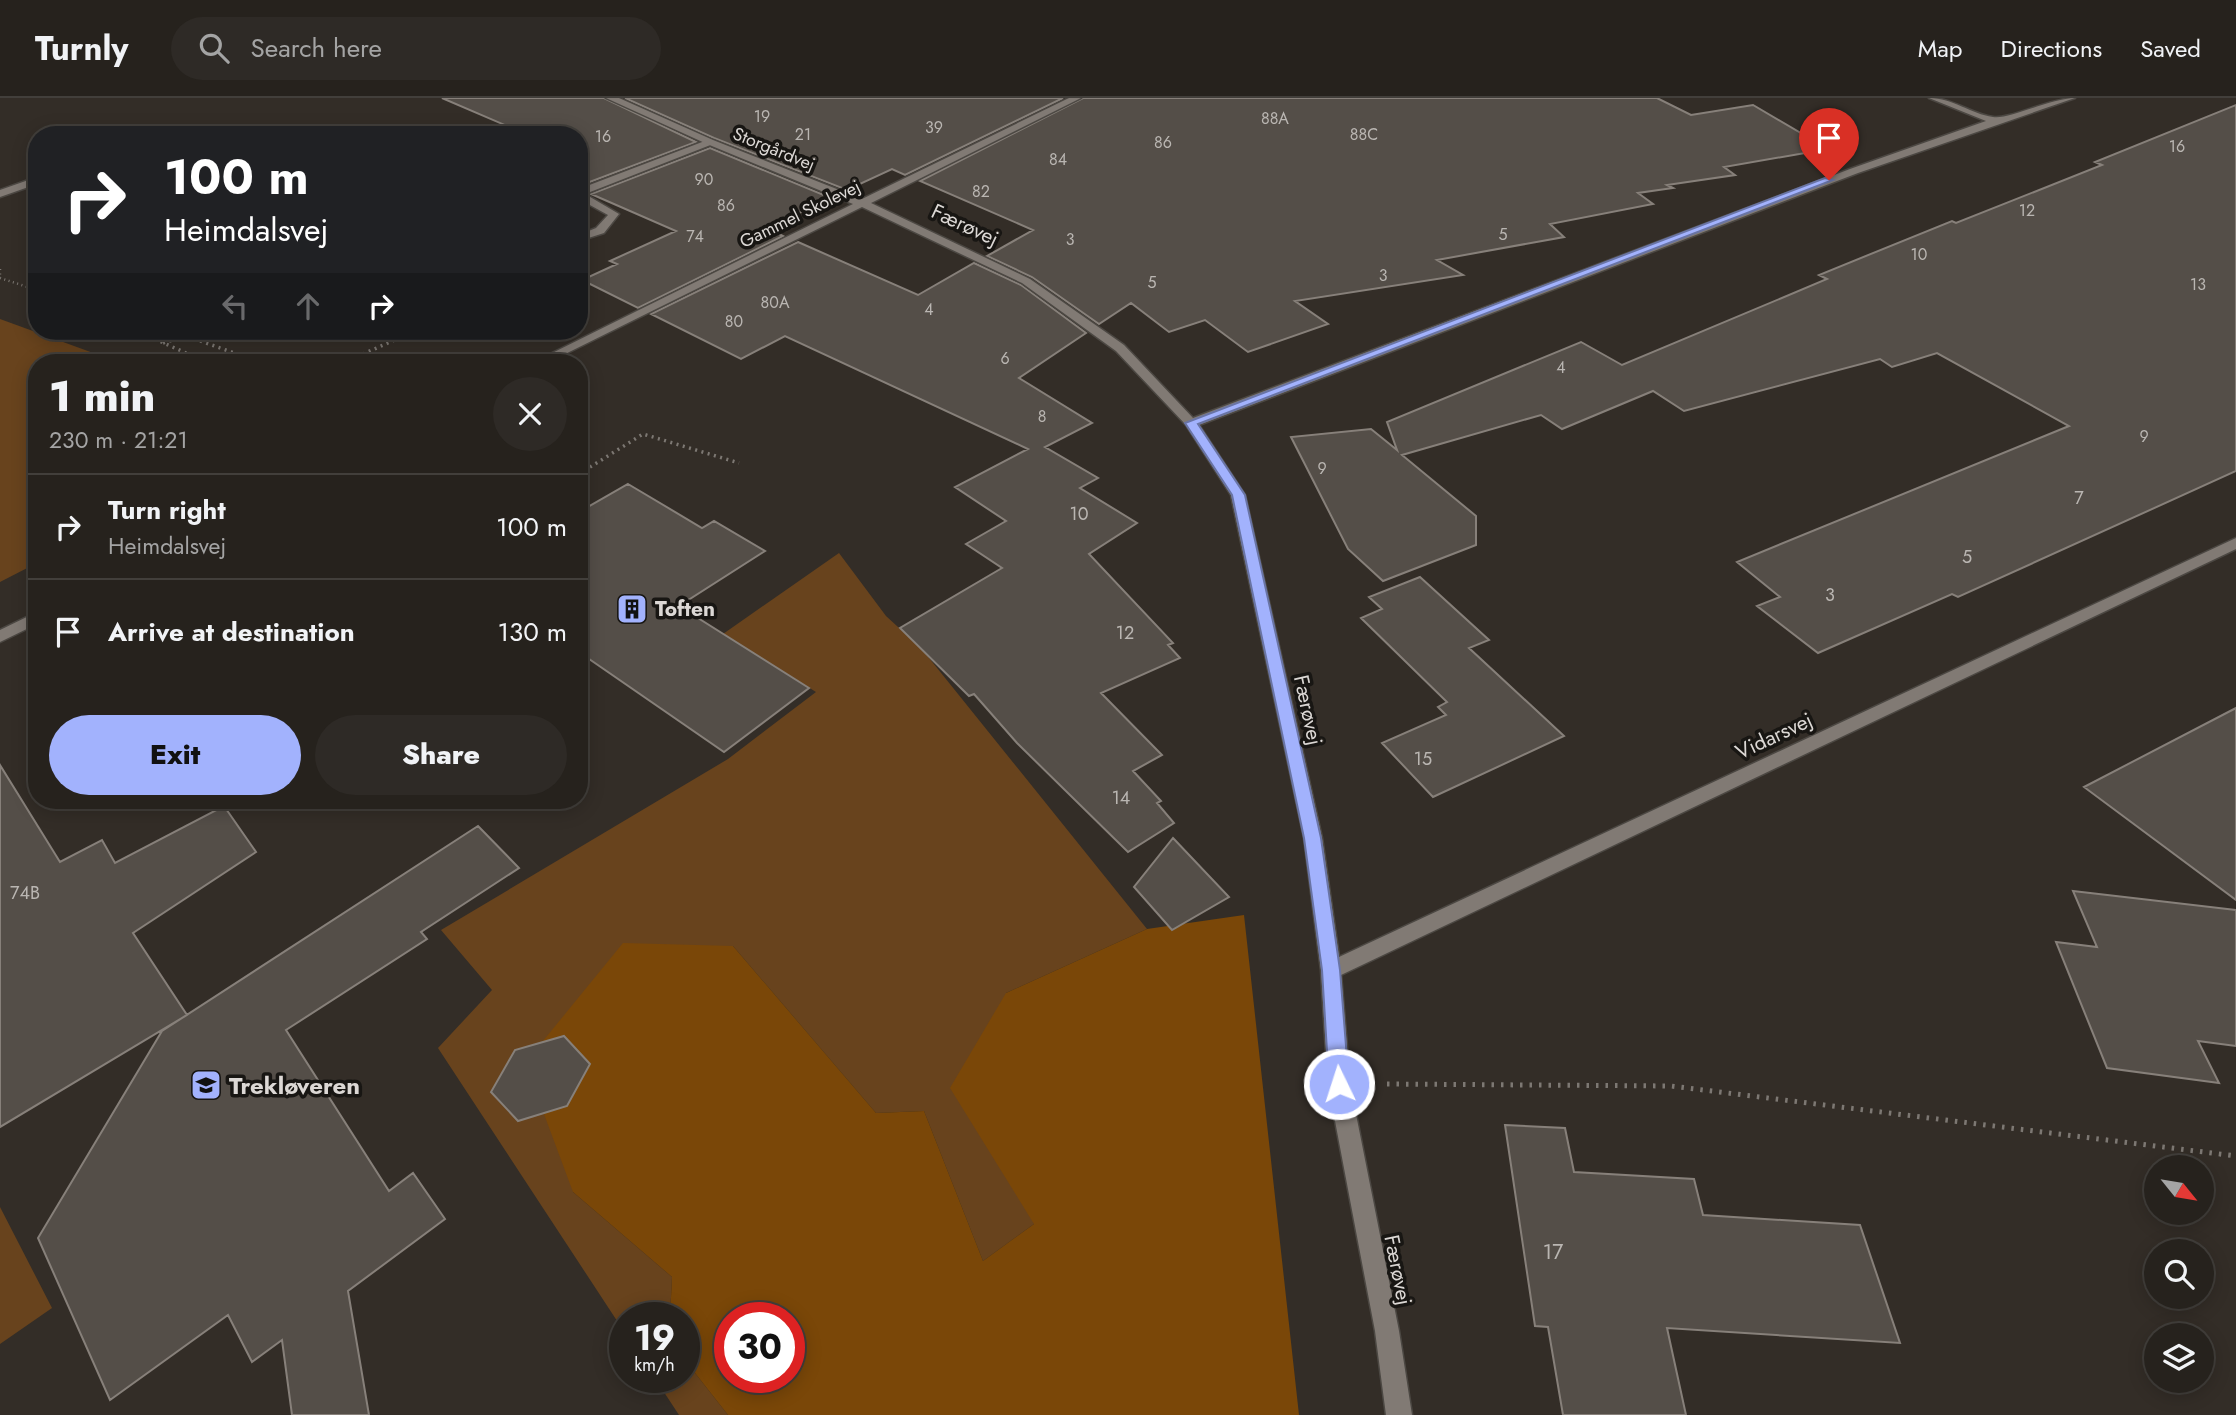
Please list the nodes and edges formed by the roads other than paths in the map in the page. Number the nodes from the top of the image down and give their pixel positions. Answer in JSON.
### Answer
{"nodes":[{"id":1,"x":611,"y":98,"type":"edge"},
{"id":2,"x":1076,"y":98,"type":"edge"},
{"id":3,"x":1934,"y":98,"type":"edge"},
{"id":4,"x":2070,"y":98,"type":"edge"},
{"id":5,"x":1995,"y":121,"type":"junction"},
{"id":6,"x":710,"y":142,"type":"junction"},
{"id":7,"x":28,"y":183,"type":"edge"},
{"id":8,"x":588,"y":190,"type":"edge"},
{"id":9,"x":0,"y":194,"type":"edge"},
{"id":10,"x":588,"y":199,"type":"edge"},
{"id":11,"x":863,"y":205,"type":"junction"},
{"id":12,"x":588,"y":235,"type":"edge"},
{"id":13,"x":588,"y":339,"type":"edge"},
{"id":14,"x":585,"y":340,"type":"edge"},
{"id":15,"x":556,"y":354,"type":"edge"},
{"id":16,"x":1191,"y":423,"type":"junction"},
{"id":17,"x":2236,"y":543,"type":"edge"},
{"id":18,"x":28,"y":622,"type":"edge"},
{"id":19,"x":0,"y":637,"type":"edge"},
{"id":20,"x":1331,"y":970,"type":"junction"},
{"id":21,"x":1399,"y":1415,"type":"edge"}],
"edges":[{"from":1,"to":6,"type":"street","name":"Storgårdvej"},
{"from":2,"to":11,"type":"street","name":"Gammel Skolevej"},
{"from":3,"to":5,"type":"street"},
{"from":4,"to":5,"type":"street"},
{"from":5,"to":16,"type":"street"},
{"from":6,"to":8,"type":"street","name":"Storgårdvej"},
{"from":6,"to":11,"type":"street","name":"Storgårdvej"},
{"from":7,"to":9,"type":"street"},
{"from":10,"to":12,"type":"street","name":"Storgårdvej"},
{"from":11,"to":13,"type":"street","name":"Gammel Skolevej"},
{"from":11,"to":16,"type":"street","name":"Færøvej"},
{"from":14,"to":15,"type":"street","name":"Gammel Skolevej"},
{"from":16,"to":20,"type":"street","name":"Færøvej"},
{"from":17,"to":20,"type":"street","name":"Vidarsvej"},
{"from":18,"to":19,"type":"street"},
{"from":20,"to":21,"type":"street","name":"Færøvej"}]}
